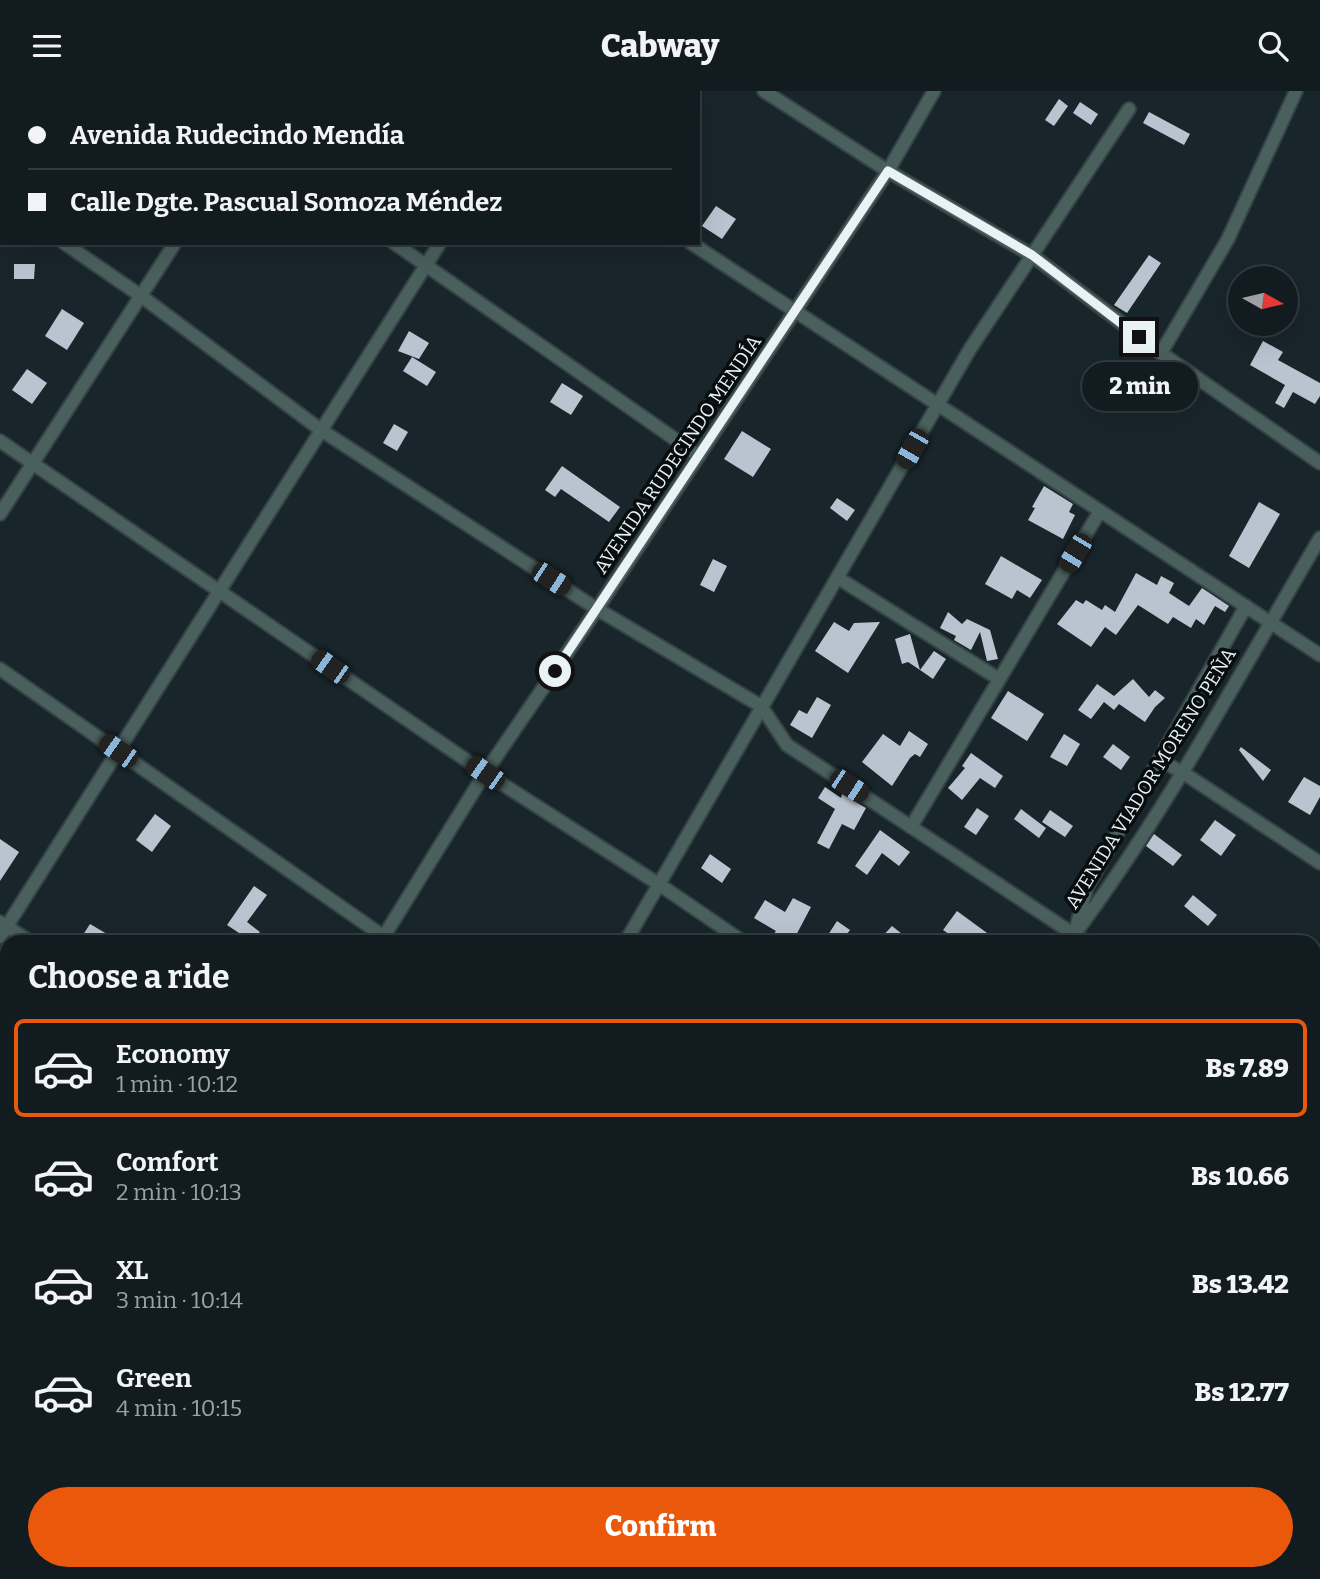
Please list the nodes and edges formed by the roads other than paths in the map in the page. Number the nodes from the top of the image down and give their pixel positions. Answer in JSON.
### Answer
{"nodes":[{"id":1,"x":764,"y":91,"type":"edge"},
{"id":2,"x":934,"y":91,"type":"edge"},
{"id":3,"x":1296,"y":91,"type":"edge"},
{"id":4,"x":1129,"y":109,"type":"dead end"},
{"id":5,"x":888,"y":171,"type":"junction"},
{"id":6,"x":67,"y":245,"type":"edge"},
{"id":7,"x":174,"y":245,"type":"edge"},
{"id":8,"x":397,"y":245,"type":"edge"},
{"id":9,"x":439,"y":245,"type":"edge"},
{"id":10,"x":694,"y":245,"type":"edge"},
{"id":11,"x":1032,"y":255,"type":"junction"},
{"id":12,"x":426,"y":265,"type":"junction"},
{"id":13,"x":141,"y":296,"type":"junction"},
{"id":14,"x":794,"y":313,"type":"junction"},
{"id":15,"x":1161,"y":353,"type":"junction"},
{"id":16,"x":937,"y":405,"type":"junction"},
{"id":17,"x":321,"y":430,"type":"junction"},
{"id":18,"x":0,"y":441,"type":"edge"},
{"id":19,"x":699,"y":456,"type":"junction"},
{"id":20,"x":32,"y":462,"type":"junction"},
{"id":21,"x":1320,"y":463,"type":"edge"},
{"id":22,"x":1100,"y":511,"type":"junction"},
{"id":23,"x":0,"y":514,"type":"edge"},
{"id":24,"x":1320,"y":538,"type":"edge"},
{"id":25,"x":838,"y":578,"type":"junction"},
{"id":26,"x":220,"y":591,"type":"junction"},
{"id":27,"x":1246,"y":606,"type":"junction"},
{"id":28,"x":597,"y":609,"type":"junction"},
{"id":29,"x":1271,"y":621,"type":"junction"},
{"id":30,"x":1320,"y":655,"type":"edge"},
{"id":31,"x":0,"y":669,"type":"edge"},
{"id":32,"x":999,"y":679,"type":"junction"},
{"id":33,"x":761,"y":706,"type":"junction"},
{"id":34,"x":118,"y":751,"type":"junction"},
{"id":35,"x":1158,"y":759,"type":"junction"},
{"id":36,"x":1182,"y":772,"type":"junction"},
{"id":37,"x":485,"y":773,"type":"junction"},
{"id":38,"x":911,"y":827,"type":"junction"},
{"id":39,"x":1320,"y":863,"type":"edge"},
{"id":40,"x":660,"y":885,"type":"junction"},
{"id":41,"x":2,"y":928,"type":"edge"},
{"id":42,"x":378,"y":935,"type":"edge"},
{"id":43,"x":388,"y":935,"type":"edge"},
{"id":44,"x":630,"y":935,"type":"edge"},
{"id":45,"x":733,"y":935,"type":"edge"},
{"id":46,"x":1069,"y":935,"type":"edge"},
{"id":47,"x":1076,"y":935,"type":"edge"},
{"id":48,"x":1078,"y":935,"type":"edge"}],
"edges":[{"from":1,"to":5,"type":"street"},
{"from":2,"to":5,"type":"street","name":"AVENIDA RUDECINDO MENDÍA"},
{"from":3,"to":15,"type":"street"},
{"from":4,"to":11,"type":"street"},
{"from":5,"to":11,"type":"street"},
{"from":5,"to":14,"type":"street","name":"AVENIDA RUDECINDO MENDÍA"},
{"from":6,"to":13,"type":"street"},
{"from":7,"to":13,"type":"street"},
{"from":8,"to":12,"type":"street"},
{"from":9,"to":12,"type":"street"},
{"from":10,"to":14,"type":"street"},
{"from":11,"to":15,"type":"street"},
{"from":11,"to":16,"type":"street"},
{"from":12,"to":17,"type":"street"},
{"from":12,"to":19,"type":"street"},
{"from":13,"to":17,"type":"street"},
{"from":13,"to":20,"type":"street"},
{"from":14,"to":16,"type":"street"},
{"from":14,"to":19,"type":"street","name":"AVENIDA RUDECINDO MENDÍA"},
{"from":15,"to":21,"type":"street"},
{"from":16,"to":22,"type":"street"},
{"from":16,"to":25,"type":"street"},
{"from":17,"to":26,"type":"street"},
{"from":17,"to":28,"type":"street"},
{"from":18,"to":20,"type":"street"},
{"from":19,"to":28,"type":"street","name":"AVENIDA RUDECINDO MENDÍA"},
{"from":20,"to":23,"type":"street"},
{"from":20,"to":26,"type":"street"},
{"from":22,"to":27,"type":"street"},
{"from":22,"to":32,"type":"street"},
{"from":24,"to":29,"type":"street","name":"AVENIDA VIADOR MORENO PEÑA"},
{"from":25,"to":32,"type":"street"},
{"from":25,"to":33,"type":"street"},
{"from":26,"to":34,"type":"street"},
{"from":26,"to":37,"type":"street"},
{"from":27,"to":29,"type":"street"},
{"from":27,"to":35,"type":"street","name":"AVENIDA VIADOR MORENO PEÑA"},
{"from":28,"to":33,"type":"street"},
{"from":28,"to":37,"type":"street","name":"AVENIDA RUDECINDO MENDÍA"},
{"from":29,"to":30,"type":"street"},
{"from":29,"to":36,"type":"street","name":"AVENIDA VIADOR MORENO PEÑA"},
{"from":31,"to":34,"type":"street"},
{"from":32,"to":38,"type":"street"},
{"from":33,"to":38,"type":"street"},
{"from":33,"to":40,"type":"street"},
{"from":34,"to":41,"type":"street"},
{"from":34,"to":42,"type":"street"},
{"from":35,"to":36,"type":"street"},
{"from":35,"to":47,"type":"street","name":"AVENIDA VIADOR MORENO PEÑA"},
{"from":36,"to":39,"type":"street"},
{"from":36,"to":48,"type":"street","name":"AVENIDA VIADOR MORENO PEÑA"},
{"from":37,"to":40,"type":"street"},
{"from":37,"to":43,"type":"street","name":"AVENIDA RUDECINDO MENDÍA"},
{"from":38,"to":46,"type":"street"},
{"from":40,"to":44,"type":"street"},
{"from":40,"to":45,"type":"street"}]}
